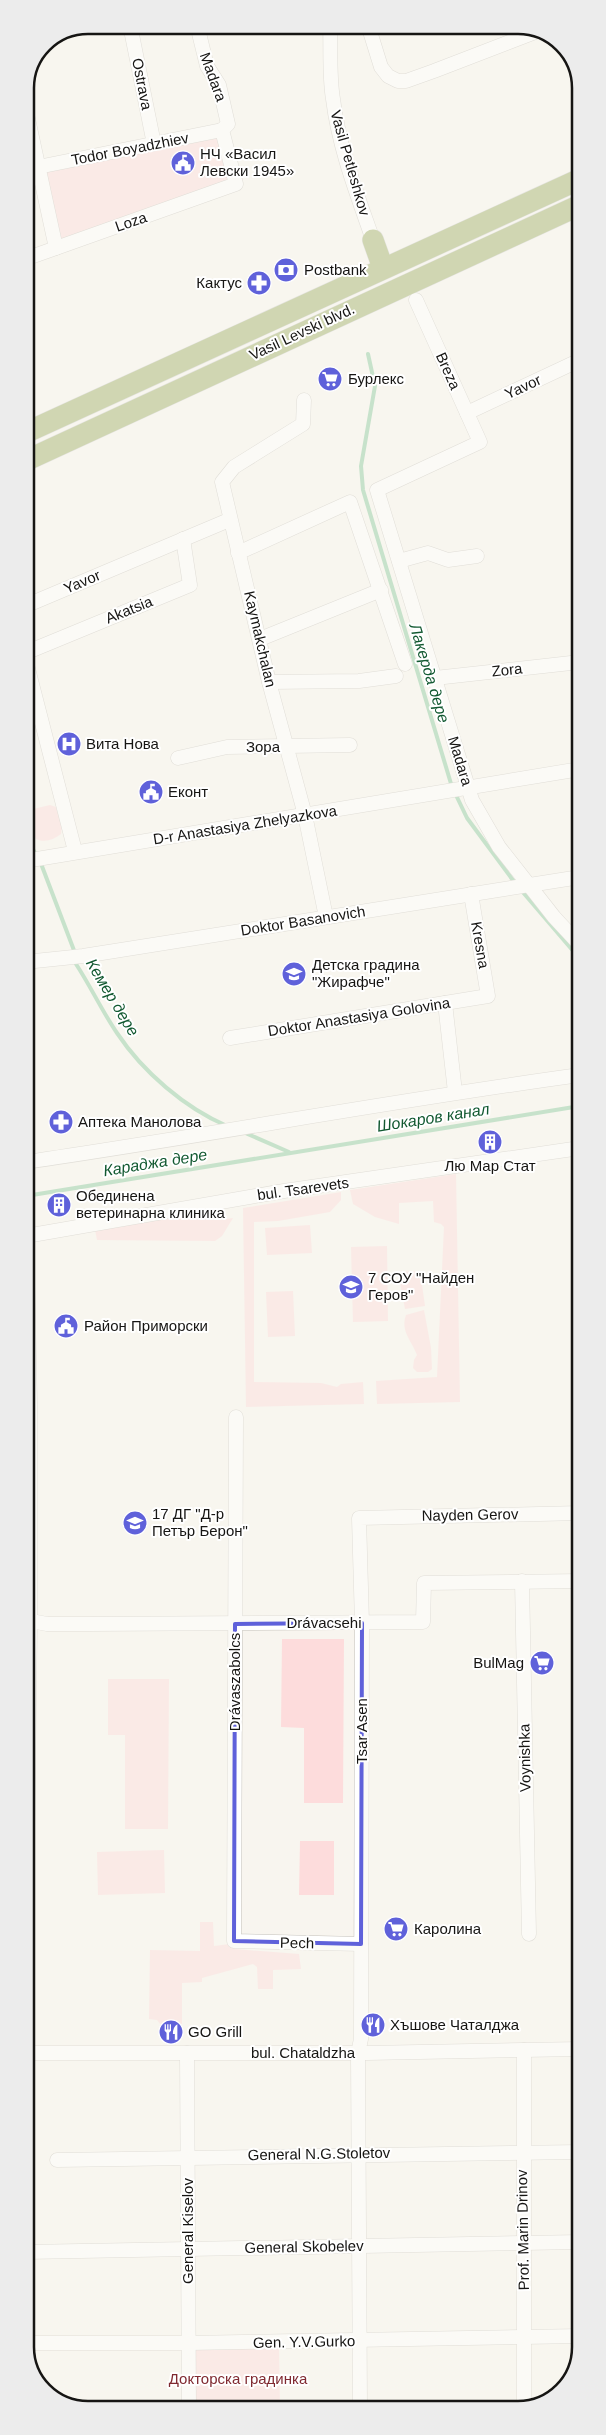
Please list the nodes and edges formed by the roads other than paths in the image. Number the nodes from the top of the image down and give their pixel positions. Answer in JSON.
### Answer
{"nodes":[{"id":1,"x":132,"y":34,"type":"edge"},
{"id":2,"x":199,"y":34,"type":"edge"},
{"id":3,"x":330,"y":34,"type":"edge"},
{"id":4,"x":371,"y":34,"type":"edge"},
{"id":5,"x":527,"y":35,"type":"edge"},
{"id":6,"x":222,"y":130,"type":"junction"},
{"id":7,"x":154,"y":144,"type":"junction"},
{"id":8,"x":34,"y":148,"type":"edge"},
{"id":9,"x":38,"y":167,"type":"junction"},
{"id":10,"x":572,"y":183,"type":"edge"},
{"id":11,"x":236,"y":184,"type":"joint"},
{"id":12,"x":572,"y":209,"type":"edge"},
{"id":13,"x":373,"y":240,"type":"joint"},
{"id":14,"x":56,"y":248,"type":"junction"},
{"id":15,"x":34,"y":256,"type":"edge"},
{"id":16,"x":383,"y":268,"type":"junction"},
{"id":17,"x":412,"y":292,"type":"junction"},
{"id":18,"x":572,"y":364,"type":"edge"},
{"id":19,"x":304,"y":400,"type":"dead end"},
{"id":20,"x":467,"y":413,"type":"junction"},
{"id":21,"x":34,"y":428,"type":"edge"},
{"id":22,"x":34,"y":457,"type":"edge"},
{"id":23,"x":377,"y":490,"type":"joint"},
{"id":24,"x":229,"y":520,"type":"junction"},
{"id":25,"x":183,"y":539,"type":"junction"},
{"id":26,"x":238,"y":553,"type":"junction"},
{"id":27,"x":477,"y":556,"type":"dead end"},
{"id":28,"x":399,"y":561,"type":"junction"},
{"id":29,"x":380,"y":590,"type":"junction"},
{"id":30,"x":34,"y":602,"type":"edge"},
{"id":31,"x":260,"y":639,"type":"junction"},
{"id":32,"x":34,"y":651,"type":"edge"},
{"id":33,"x":572,"y":663,"type":"edge"},
{"id":34,"x":405,"y":664,"type":"dead end"},
{"id":35,"x":396,"y":676,"type":"dead end"},
{"id":36,"x":435,"y":678,"type":"junction"},
{"id":37,"x":269,"y":682,"type":"junction"},
{"id":38,"x":34,"y":690,"type":"edge"},
{"id":39,"x":350,"y":745,"type":"dead end"},
{"id":40,"x":287,"y":747,"type":"junction"},
{"id":41,"x":178,"y":758,"type":"dead end"},
{"id":42,"x":572,"y":771,"type":"edge"},
{"id":43,"x":468,"y":792,"type":"junction"},
{"id":44,"x":305,"y":815,"type":"junction"},
{"id":45,"x":75,"y":851,"type":"junction"},
{"id":46,"x":34,"y":860,"type":"edge"},
{"id":47,"x":572,"y":878,"type":"edge"},
{"id":48,"x":521,"y":886,"type":"junction"},
{"id":49,"x":471,"y":894,"type":"junction"},
{"id":50,"x":326,"y":917,"type":"junction"},
{"id":51,"x":572,"y":936,"type":"edge"},
{"id":52,"x":34,"y":961,"type":"edge"},
{"id":53,"x":488,"y":996,"type":"joint"},
{"id":54,"x":445,"y":1003,"type":"junction"},
{"id":55,"x":230,"y":1038,"type":"dead end"},
{"id":56,"x":572,"y":1076,"type":"edge"},
{"id":57,"x":455,"y":1092,"type":"junction"},
{"id":58,"x":572,"y":1149,"type":"edge"},
{"id":59,"x":34,"y":1161,"type":"edge"},
{"id":60,"x":34,"y":1231,"type":"edge"},
{"id":61,"x":236,"y":1417,"type":"dead end"},
{"id":62,"x":572,"y":1513,"type":"edge"},
{"id":63,"x":359,"y":1518,"type":"joint"},
{"id":64,"x":522,"y":1581,"type":"junction"},
{"id":65,"x":572,"y":1581,"type":"edge"},
{"id":66,"x":34,"y":1621,"type":"edge"},
{"id":67,"x":362,"y":1623,"type":"junction"},
{"id":68,"x":235,"y":1624,"type":"junction"},
{"id":69,"x":529,"y":1934,"type":"dead end"},
{"id":70,"x":234,"y":1941,"type":"joint"},
{"id":71,"x":361,"y":1944,"type":"junction"},
{"id":72,"x":572,"y":2049,"type":"edge"},
{"id":73,"x":524,"y":2050,"type":"junction"},
{"id":74,"x":187,"y":2052,"type":"junction"},
{"id":75,"x":34,"y":2053,"type":"edge"},
{"id":76,"x":358,"y":2053,"type":"junction"},
{"id":77,"x":572,"y":2152,"type":"edge"},
{"id":78,"x":523,"y":2153,"type":"junction"},
{"id":79,"x":358,"y":2154,"type":"junction"},
{"id":80,"x":188,"y":2157,"type":"junction"},
{"id":81,"x":57,"y":2160,"type":"dead end"},
{"id":82,"x":525,"y":2242,"type":"junction"},
{"id":83,"x":572,"y":2242,"type":"edge"},
{"id":84,"x":359,"y":2246,"type":"junction"},
{"id":85,"x":188,"y":2250,"type":"junction"},
{"id":86,"x":34,"y":2252,"type":"edge"},
{"id":87,"x":572,"y":2336,"type":"edge"},
{"id":88,"x":523,"y":2338,"type":"junction"},
{"id":89,"x":360,"y":2341,"type":"junction"},
{"id":90,"x":34,"y":2343,"type":"edge"},
{"id":91,"x":189,"y":2343,"type":"junction"},
{"id":92,"x":524,"y":2400,"type":"edge"},
{"id":93,"x":189,"y":2401,"type":"edge"},
{"id":94,"x":360,"y":2401,"type":"edge"}],
"edges":[{"from":1,"to":7,"type":"street","name":"Ostrava"},
{"from":2,"to":6,"type":"street","name":"Madara"},
{"from":3,"to":13,"type":"street","name":"Vasil Petleshkov"},
{"from":4,"to":5,"type":"street"},
{"from":6,"to":7,"type":"street","name":"Todor Boyadzhiev"},
{"from":6,"to":11,"type":"street","name":"Madara"},
{"from":7,"to":9,"type":"street","name":"Todor Boyadzhiev"},
{"from":8,"to":9,"type":"street"},
{"from":9,"to":14,"type":"street"},
{"from":10,"to":16,"type":"highway","name":"Vasil Levski blvd."},
{"from":11,"to":14,"type":"street","name":"Loza"},
{"from":12,"to":17,"type":"highway","name":"Vasil Levski blvd."},
{"from":13,"to":16,"type":"highway"},
{"from":14,"to":15,"type":"street","name":"Loza"},
{"from":16,"to":21,"type":"highway","name":"Vasil Levski blvd."},
{"from":17,"to":20,"type":"street","name":"Breza"},
{"from":17,"to":22,"type":"highway","name":"Vasil Levski blvd."},
{"from":18,"to":20,"type":"street","name":"Yavor"},
{"from":19,"to":24,"type":"street","name":"Kaymakchalan"},
{"from":20,"to":23,"type":"street","name":"Breza"},
{"from":23,"to":28,"type":"street","name":"Madara"},
{"from":24,"to":25,"type":"street","name":"Yavor"},
{"from":24,"to":26,"type":"street","name":"Kaymakchalan"},
{"from":25,"to":30,"type":"street","name":"Yavor"},
{"from":25,"to":32,"type":"street","name":"Akatsia"},
{"from":26,"to":29,"type":"street"},
{"from":26,"to":31,"type":"street","name":"Kaymakchalan"},
{"from":27,"to":28,"type":"street"},
{"from":28,"to":36,"type":"street","name":"Madara"},
{"from":29,"to":31,"type":"street"},
{"from":29,"to":34,"type":"street"},
{"from":31,"to":37,"type":"street","name":"Kaymakchalan"},
{"from":33,"to":36,"type":"street","name":"Zora"},
{"from":35,"to":37,"type":"street"},
{"from":36,"to":43,"type":"street","name":"Madara"},
{"from":37,"to":40,"type":"street","name":"Kaymakchalan"},
{"from":38,"to":45,"type":"street"},
{"from":39,"to":40,"type":"street","name":"Зора"},
{"from":40,"to":41,"type":"street","name":"Зора"},
{"from":40,"to":44,"type":"street","name":"Kaymakchalan"},
{"from":42,"to":43,"type":"street","name":"D-r Anastasiya Zhelyazkova"},
{"from":43,"to":44,"type":"street","name":"D-r Anastasiya Zhelyazkova"},
{"from":43,"to":48,"type":"street","name":"Madara"},
{"from":44,"to":45,"type":"street","name":"D-r Anastasiya Zhelyazkova"},
{"from":44,"to":50,"type":"street","name":"Kaymakchalan"},
{"from":45,"to":46,"type":"street","name":"D-r Anastasiya Zhelyazkova"},
{"from":47,"to":48,"type":"street","name":"Doktor Basanovich"},
{"from":48,"to":49,"type":"street","name":"Doktor Basanovich"},
{"from":48,"to":51,"type":"street","name":"Madara"},
{"from":49,"to":50,"type":"street","name":"Doktor Basanovich"},
{"from":49,"to":53,"type":"street","name":"Kresna"},
{"from":50,"to":52,"type":"street","name":"Doktor Basanovich"},
{"from":53,"to":54,"type":"street","name":"Doktor Anastasiya Golovina"},
{"from":54,"to":55,"type":"street","name":"Doktor Anastasiya Golovina"},
{"from":54,"to":57,"type":"street"},
{"from":56,"to":57,"type":"street"},
{"from":57,"to":59,"type":"street"},
{"from":58,"to":60,"type":"street","name":"bul. Tsarevets"},
{"from":61,"to":68,"type":"street","name":"Drávaszabolcs"},
{"from":62,"to":63,"type":"street","name":"Nayden Gerov"},
{"from":63,"to":67,"type":"street","name":"Tsar Asen"},
{"from":64,"to":65,"type":"street","name":"Drávacsehi"},
{"from":64,"to":67,"type":"street","name":"Drávacsehi"},
{"from":64,"to":69,"type":"street","name":"Voynishka"},
{"from":66,"to":68,"type":"street","name":"Drávacsehi"},
{"from":67,"to":68,"type":"street","name":"Drávacsehi"},
{"from":67,"to":71,"type":"street","name":"Tsar Asen"},
{"from":68,"to":70,"type":"street","name":"Drávaszabolcs"},
{"from":70,"to":71,"type":"street","name":"Pech"},
{"from":71,"to":76,"type":"street","name":"Tsar Asen"},
{"from":72,"to":73,"type":"street","name":"bul. Chataldzha"},
{"from":73,"to":76,"type":"street","name":"bul. Chataldzha"},
{"from":73,"to":78,"type":"street","name":"Prof. Marin Drinov"},
{"from":74,"to":75,"type":"street","name":"bul. Chataldzha"},
{"from":74,"to":76,"type":"street","name":"bul. Chataldzha"},
{"from":74,"to":80,"type":"street","name":"General Kiselov"},
{"from":76,"to":79,"type":"street"},
{"from":77,"to":78,"type":"street","name":"General N.G.Stoletov"},
{"from":78,"to":79,"type":"street","name":"General N.G.Stoletov"},
{"from":78,"to":82,"type":"street","name":"Prof. Marin Drinov"},
{"from":79,"to":80,"type":"street","name":"General N.G.Stoletov"},
{"from":79,"to":84,"type":"street"},
{"from":80,"to":81,"type":"street","name":"General N.G.Stoletov"},
{"from":80,"to":85,"type":"street","name":"General Kiselov"},
{"from":82,"to":83,"type":"street","name":"General Skobelev"},
{"from":82,"to":84,"type":"street","name":"General Skobelev"},
{"from":82,"to":88,"type":"street","name":"Prof. Marin Drinov"},
{"from":84,"to":85,"type":"street","name":"General Skobelev"},
{"from":84,"to":89,"type":"street"},
{"from":85,"to":86,"type":"street","name":"General Skobelev"},
{"from":85,"to":91,"type":"street","name":"General Kiselov"},
{"from":87,"to":88,"type":"street","name":"Gen. Y.V.Gurko"},
{"from":88,"to":89,"type":"street","name":"Gen. Y.V.Gurko"},
{"from":88,"to":92,"type":"street","name":"Prof. Marin Drinov"},
{"from":89,"to":91,"type":"street","name":"Gen. Y.V.Gurko"},
{"from":89,"to":94,"type":"street"},
{"from":90,"to":91,"type":"street","name":"Gen. Y.V.Gurko"},
{"from":91,"to":93,"type":"street","name":"General Kiselov"}]}
